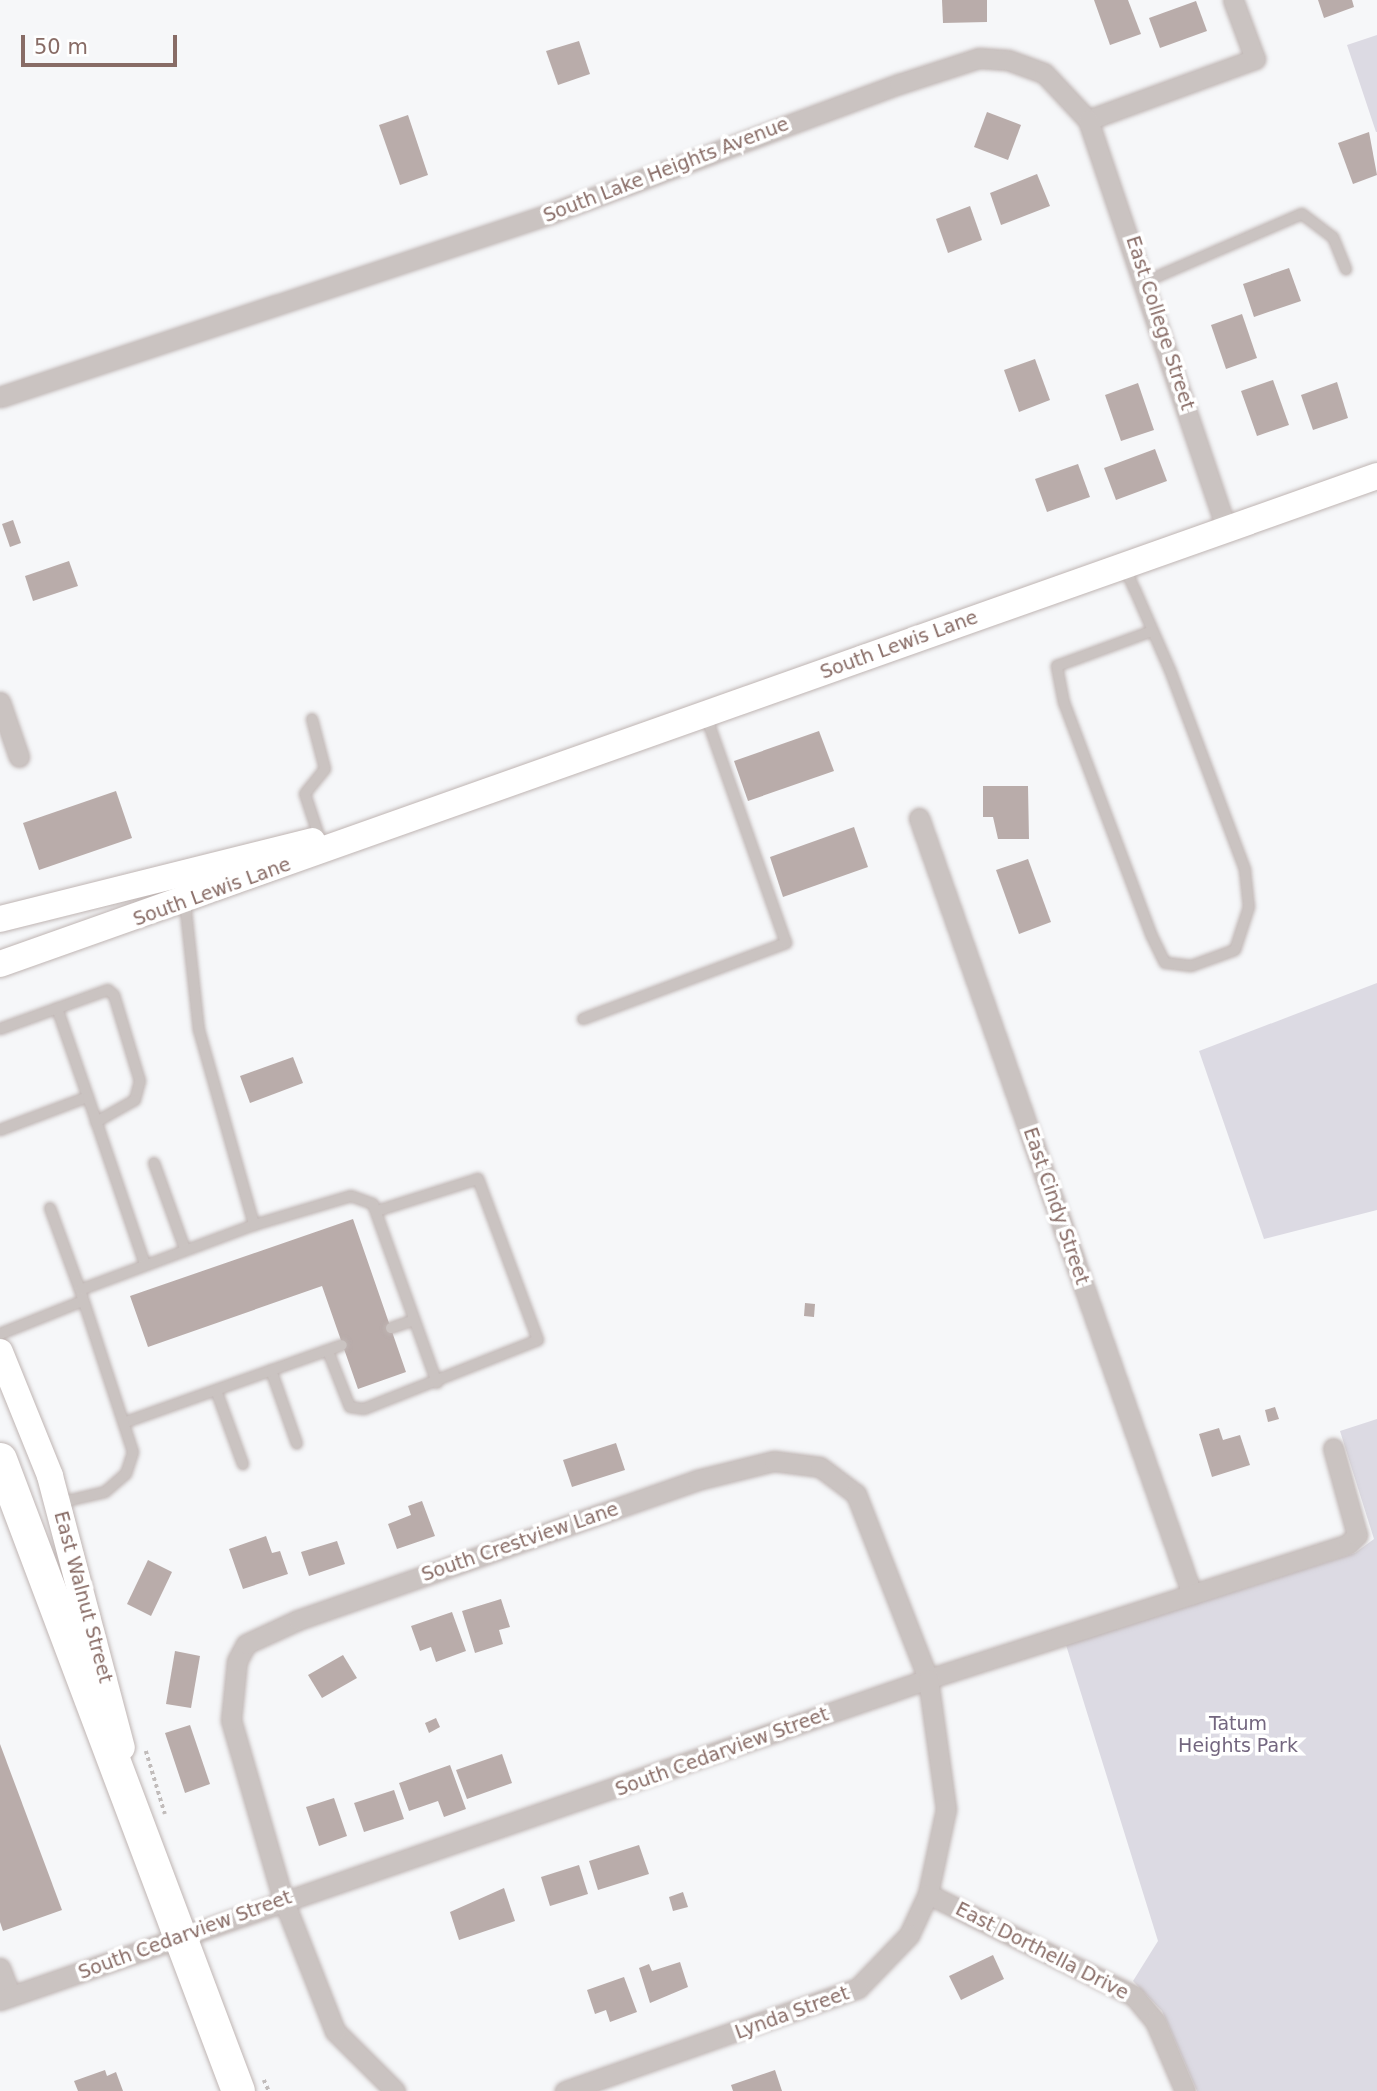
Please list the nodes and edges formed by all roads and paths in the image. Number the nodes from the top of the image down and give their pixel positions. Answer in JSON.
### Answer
{"nodes":[{"id":1,"x":1233,"y":0,"type":"edge"},
{"id":2,"x":1088,"y":120,"type":"junction"},
{"id":3,"x":1346,"y":269,"type":"dead end"},
{"id":4,"x":1147,"y":281,"type":"junction"},
{"id":5,"x":0,"y":397,"type":"edge"},
{"id":6,"x":1377,"y":476,"type":"edge"},
{"id":7,"x":1226,"y":528,"type":"junction"},
{"id":8,"x":1123,"y":565,"type":"junction"},
{"id":9,"x":1153,"y":631,"type":"junction"},
{"id":10,"x":0,"y":702,"type":"edge"},
{"id":11,"x":706,"y":715,"type":"junction"},
{"id":12,"x":312,"y":719,"type":"dead end"},
{"id":13,"x":19,"y":757,"type":"dead end"},
{"id":14,"x":422,"y":816,"type":"junction"},
{"id":15,"x":919,"y":818,"type":"dead end"},
{"id":16,"x":320,"y":839,"type":"junction"},
{"id":17,"x":186,"y":902,"type":"junction"},
{"id":18,"x":0,"y":919,"type":"edge"},
{"id":19,"x":0,"y":964,"type":"edge"},
{"id":20,"x":57,"y":1008,"type":"junction"},
{"id":21,"x":583,"y":1019,"type":"dead end"},
{"id":22,"x":0,"y":1029,"type":"edge"},
{"id":23,"x":88,"y":1097,"type":"junction"},
{"id":24,"x":96,"y":1122,"type":"junction"},
{"id":25,"x":0,"y":1130,"type":"edge"},
{"id":26,"x":154,"y":1163,"type":"dead end"},
{"id":27,"x":50,"y":1208,"type":"dead end"},
{"id":28,"x":377,"y":1212,"type":"junction"},
{"id":29,"x":254,"y":1225,"type":"junction"},
{"id":30,"x":185,"y":1249,"type":"junction"},
{"id":31,"x":145,"y":1264,"type":"junction"},
{"id":32,"x":80,"y":1290,"type":"junction"},
{"id":33,"x":80,"y":1302,"type":"junction"},
{"id":34,"x":414,"y":1321,"type":"junction"},
{"id":35,"x":391,"y":1328,"type":"dead end"},
{"id":36,"x":0,"y":1334,"type":"edge"},
{"id":37,"x":342,"y":1345,"type":"dead end"},
{"id":38,"x":328,"y":1350,"type":"junction"},
{"id":39,"x":0,"y":1352,"type":"edge"},
{"id":40,"x":271,"y":1370,"type":"junction"},
{"id":41,"x":437,"y":1383,"type":"junction"},
{"id":42,"x":216,"y":1390,"type":"junction"},
{"id":43,"x":126,"y":1422,"type":"junction"},
{"id":44,"x":297,"y":1444,"type":"dead end"},
{"id":45,"x":1333,"y":1448,"type":"dead end"},
{"id":46,"x":0,"y":1459,"type":"edge"},
{"id":47,"x":243,"y":1464,"type":"dead end"},
{"id":48,"x":58,"y":1503,"type":"junction"},
{"id":49,"x":1192,"y":1594,"type":"junction"},
{"id":50,"x":928,"y":1679,"type":"junction"},
{"id":51,"x":145,"y":1848,"type":"junction"},
{"id":52,"x":928,"y":1894,"type":"junction"},
{"id":53,"x":283,"y":1899,"type":"junction"},
{"id":54,"x":179,"y":1940,"type":"junction"},
{"id":55,"x":0,"y":1968,"type":"edge"},
{"id":56,"x":5,"y":1998,"type":"edge"},
{"id":57,"x":238,"y":2091,"type":"edge"},
{"id":58,"x":395,"y":2091,"type":"edge"},
{"id":59,"x":565,"y":2091,"type":"edge"},
{"id":60,"x":1185,"y":2091,"type":"edge"}],
"edges":[{"from":1,"to":2,"type":"street"},
{"from":2,"to":4,"type":"street","name":"East College Street"},
{"from":2,"to":5,"type":"street","name":"South Lake Heights Avenue"},
{"from":3,"to":4,"type":"lane"},
{"from":4,"to":7,"type":"street","name":"East College Street"},
{"from":6,"to":7,"type":"street","name":"South Lewis Lane"},
{"from":7,"to":8,"type":"street","name":"South Lewis Lane"},
{"from":8,"to":9,"type":"lane"},
{"from":8,"to":11,"type":"street","name":"South Lewis Lane"},
{"from":9,"to":9,"type":"lane"},
{"from":10,"to":13,"type":"street"},
{"from":11,"to":14,"type":"street","name":"South Lewis Lane"},
{"from":11,"to":21,"type":"lane"},
{"from":12,"to":16,"type":"lane"},
{"from":14,"to":16,"type":"street","name":"South Lewis Lane"},
{"from":14,"to":17,"type":"street","name":"South Lewis Lane"},
{"from":15,"to":49,"type":"street","name":"East Cindy Street"},
{"from":16,"to":18,"type":"street","name":"South Lewis Lane"},
{"from":17,"to":19,"type":"street","name":"South Lewis Lane"},
{"from":17,"to":29,"type":"lane"},
{"from":20,"to":22,"type":"lane"},
{"from":20,"to":23,"type":"lane"},
{"from":20,"to":24,"type":"lane"},
{"from":23,"to":24,"type":"lane"},
{"from":23,"to":25,"type":"lane"},
{"from":24,"to":31,"type":"lane"},
{"from":26,"to":30,"type":"lane"},
{"from":27,"to":32,"type":"lane"},
{"from":28,"to":29,"type":"lane"},
{"from":28,"to":34,"type":"lane"},
{"from":28,"to":41,"type":"lane"},
{"from":29,"to":30,"type":"lane"},
{"from":30,"to":31,"type":"lane"},
{"from":31,"to":32,"type":"lane"},
{"from":32,"to":33,"type":"lane"},
{"from":33,"to":36,"type":"lane"},
{"from":33,"to":43,"type":"lane"},
{"from":34,"to":35,"type":"lane"},
{"from":34,"to":41,"type":"lane"},
{"from":37,"to":38,"type":"lane"},
{"from":38,"to":40,"type":"lane"},
{"from":38,"to":41,"type":"lane"},
{"from":39,"to":48,"type":"street","name":"East Walnut Street"},
{"from":40,"to":42,"type":"lane"},
{"from":40,"to":44,"type":"lane"},
{"from":42,"to":43,"type":"lane"},
{"from":42,"to":47,"type":"lane"},
{"from":43,"to":48,"type":"lane"},
{"from":45,"to":49,"type":"street","name":"South Cedarview Street"},
{"from":46,"to":51,"type":"highway","name":"East Walnut Street"},
{"from":48,"to":51,"type":"street","name":"East Walnut Street"},
{"from":49,"to":50,"type":"street","name":"South Cedarview Street"},
{"from":50,"to":52,"type":"street","name":"Lynda Street"},
{"from":50,"to":53,"type":"street","name":"South Cedarview Street"},
{"from":50,"to":53,"type":"street","name":"South Crestview Lane"},
{"from":51,"to":54,"type":"highway","name":"East Walnut Street"},
{"from":52,"to":59,"type":"street","name":"Lynda Street"},
{"from":52,"to":60,"type":"street","name":"East Dorthella Drive"},
{"from":53,"to":54,"type":"street","name":"South Cedarview Street"},
{"from":53,"to":58,"type":"street"},
{"from":54,"to":56,"type":"street","name":"South Cedarview Street"},
{"from":54,"to":57,"type":"highway","name":"East Walnut Street"},
{"from":55,"to":56,"type":"street"}]}
